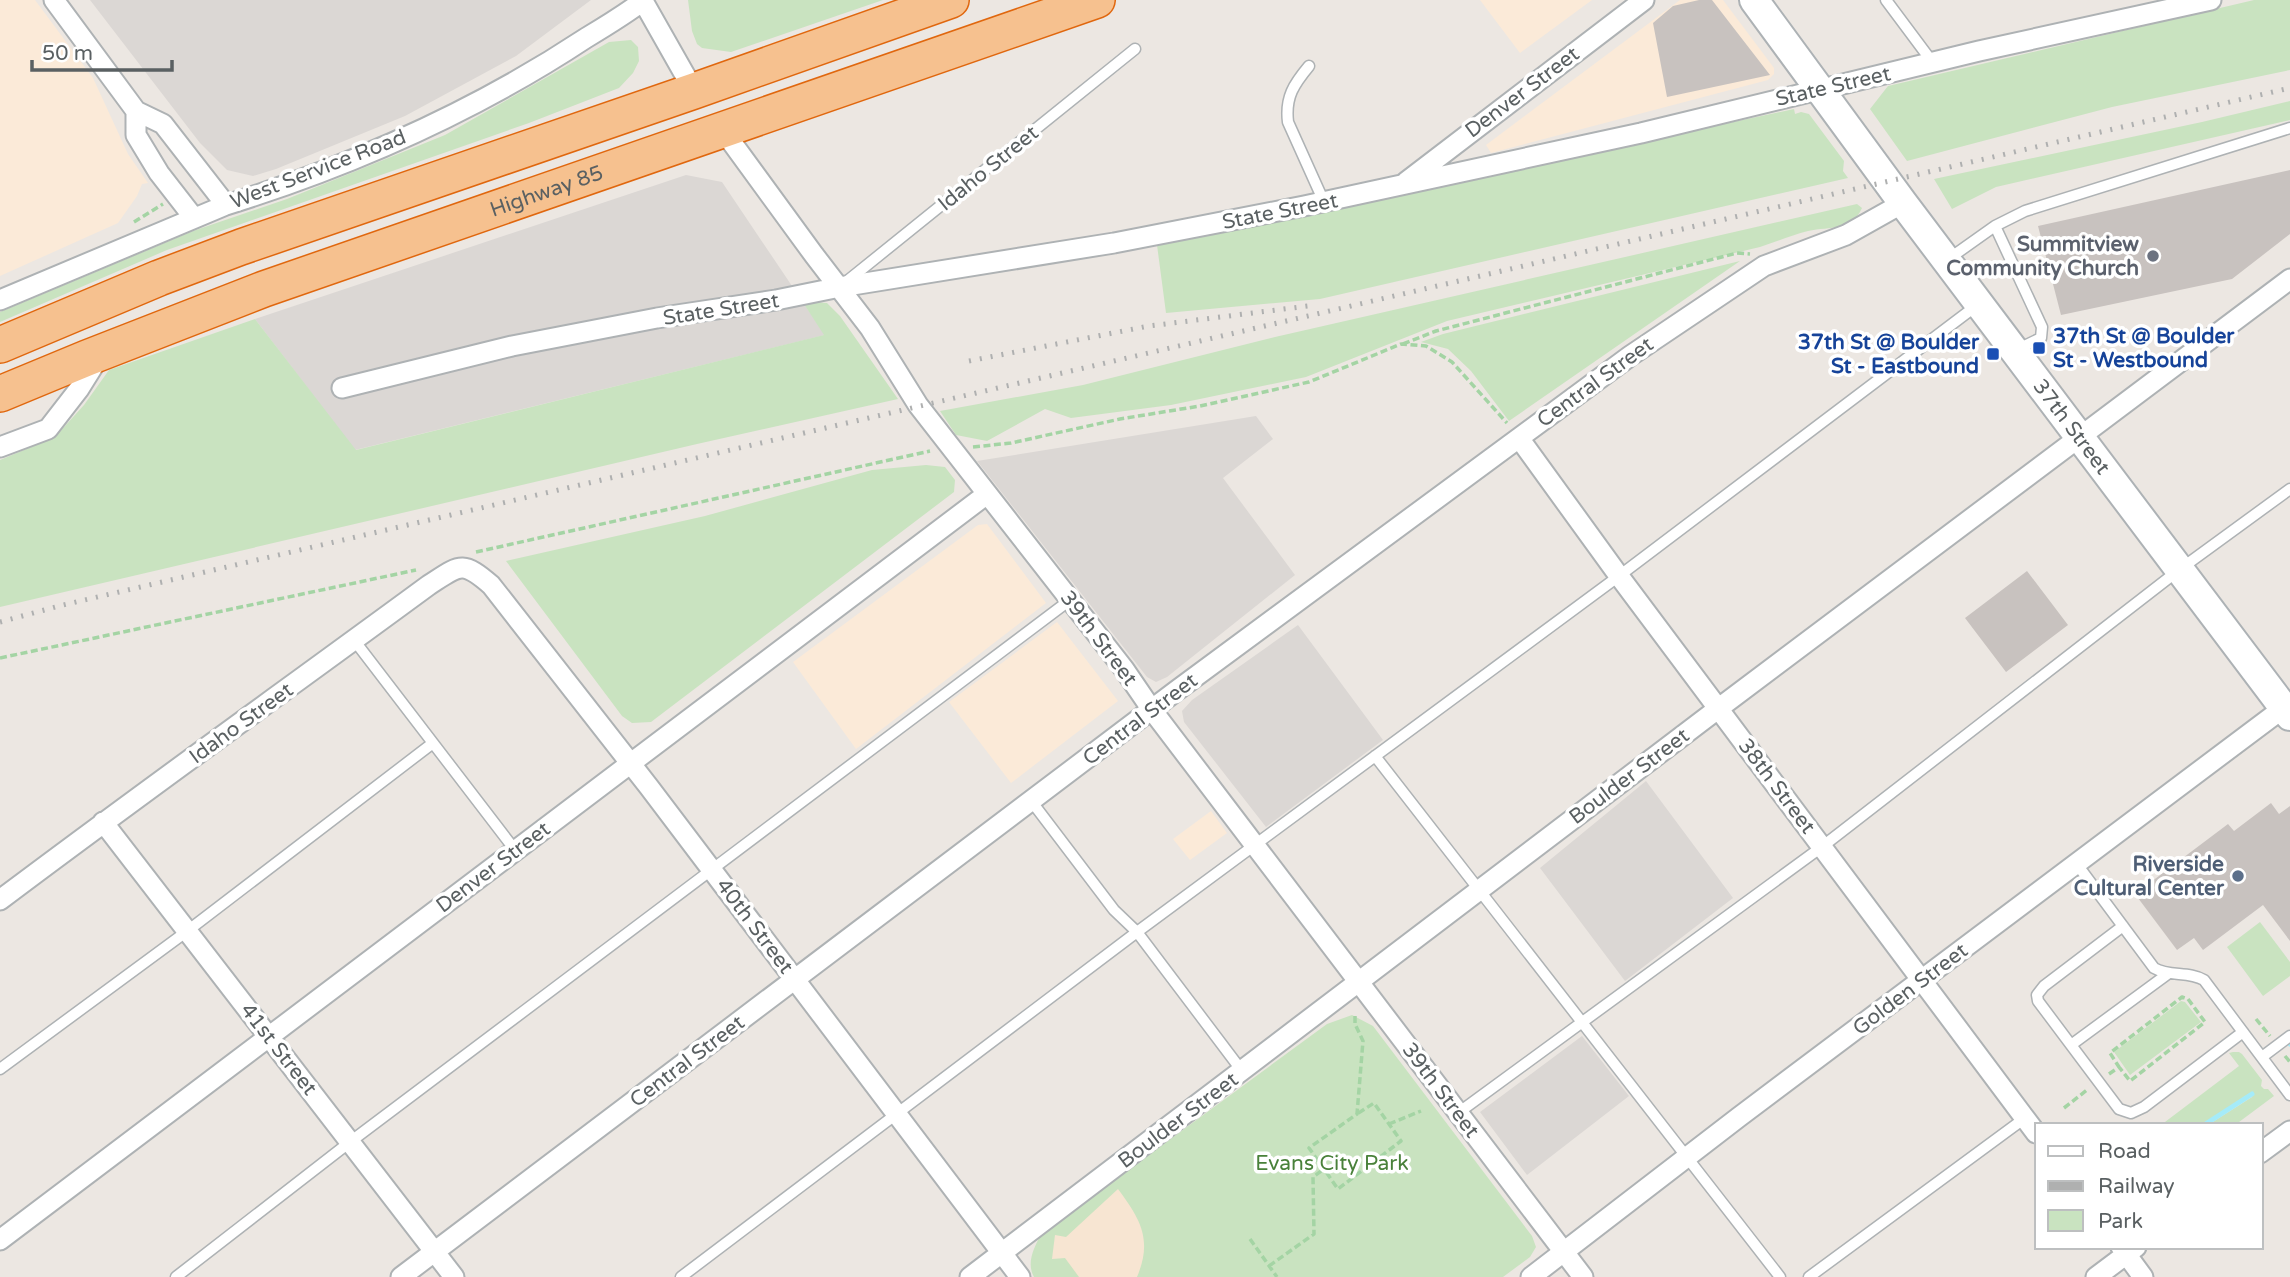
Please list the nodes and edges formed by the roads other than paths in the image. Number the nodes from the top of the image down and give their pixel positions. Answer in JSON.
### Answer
{"nodes":[{"id":1,"x":54,"y":0,"type":"edge"},
{"id":2,"x":643,"y":0,"type":"edge"},
{"id":3,"x":951,"y":0,"type":"edge"},
{"id":4,"x":1097,"y":0,"type":"edge"},
{"id":5,"x":1644,"y":0,"type":"edge"},
{"id":6,"x":1754,"y":0,"type":"edge"},
{"id":7,"x":1886,"y":0,"type":"edge"},
{"id":8,"x":2120,"y":0,"type":"edge"},
{"id":9,"x":2211,"y":0,"type":"edge"},
{"id":10,"x":2116,"y":20,"type":"junction"},
{"id":11,"x":1135,"y":49,"type":"dead end"},
{"id":12,"x":1933,"y":62,"type":"junction"},
{"id":13,"x":1309,"y":66,"type":"dead end"},
{"id":14,"x":1819,"y":89,"type":"junction"},
{"id":15,"x":694,"y":91,"type":"junction"},
{"id":16,"x":136,"y":111,"type":"junction"},
{"id":17,"x":2290,"y":128,"type":"edge"},
{"id":18,"x":722,"y":129,"type":"junction"},
{"id":19,"x":1400,"y":186,"type":"junction"},
{"id":20,"x":1324,"y":202,"type":"junction"},
{"id":21,"x":1903,"y":202,"type":"junction"},
{"id":22,"x":226,"y":205,"type":"junction"},
{"id":23,"x":194,"y":218,"type":"junction"},
{"id":24,"x":1995,"y":226,"type":"junction"},
{"id":25,"x":1946,"y":260,"type":"junction"},
{"id":26,"x":2290,"y":279,"type":"edge"},
{"id":27,"x":840,"y":287,"type":"junction"},
{"id":28,"x":0,"y":300,"type":"edge"},
{"id":29,"x":1979,"y":304,"type":"junction"},
{"id":30,"x":0,"y":345,"type":"edge"},
{"id":31,"x":2015,"y":351,"type":"junction"},
{"id":32,"x":102,"y":352,"type":"junction"},
{"id":33,"x":342,"y":388,"type":"dead end"},
{"id":34,"x":0,"y":394,"type":"edge"},
{"id":35,"x":2079,"y":437,"type":"junction"},
{"id":36,"x":1519,"y":438,"type":"junction"},
{"id":37,"x":0,"y":447,"type":"edge"},
{"id":38,"x":2290,"y":489,"type":"edge"},
{"id":39,"x":987,"y":494,"type":"junction"},
{"id":40,"x":2179,"y":570,"type":"junction"},
{"id":41,"x":1619,"y":576,"type":"junction"},
{"id":42,"x":485,"y":579,"type":"joint"},
{"id":43,"x":1070,"y":600,"type":"junction"},
{"id":44,"x":354,"y":640,"type":"junction"},
{"id":45,"x":1719,"y":708,"type":"junction"},
{"id":46,"x":2288,"y":709,"type":"edge"},
{"id":47,"x":1152,"y":710,"type":"junction"},
{"id":48,"x":433,"y":743,"type":"junction"},
{"id":49,"x":1376,"y":756,"type":"junction"},
{"id":50,"x":631,"y":764,"type":"junction"},
{"id":51,"x":1032,"y":802,"type":"junction"},
{"id":52,"x":103,"y":822,"type":"junction"},
{"id":53,"x":1254,"y":845,"type":"junction"},
{"id":54,"x":1823,"y":846,"type":"junction"},
{"id":55,"x":515,"y":850,"type":"junction"},
{"id":56,"x":2076,"y":863,"type":"junction"},
{"id":57,"x":713,"y":871,"type":"junction"},
{"id":58,"x":1478,"y":891,"type":"junction"},
{"id":59,"x":0,"y":900,"type":"edge"},
{"id":60,"x":2123,"y":926,"type":"junction"},
{"id":61,"x":186,"y":932,"type":"junction"},
{"id":62,"x":1137,"y":932,"type":"junction"},
{"id":63,"x":2169,"y":972,"type":"junction"},
{"id":64,"x":795,"y":979,"type":"junction"},
{"id":65,"x":1922,"y":979,"type":"junction"},
{"id":66,"x":1358,"y":982,"type":"junction"},
{"id":67,"x":1582,"y":1024,"type":"junction"},
{"id":68,"x":2243,"y":1032,"type":"junction"},
{"id":69,"x":2290,"y":1036,"type":"edge"},
{"id":70,"x":270,"y":1037,"type":"junction"},
{"id":71,"x":2071,"y":1045,"type":"junction"},
{"id":72,"x":2262,"y":1057,"type":"junction"},
{"id":73,"x":0,"y":1069,"type":"edge"},
{"id":74,"x":1242,"y":1071,"type":"junction"},
{"id":75,"x":2290,"y":1095,"type":"edge"},
{"id":76,"x":896,"y":1113,"type":"junction"},
{"id":77,"x":1458,"y":1114,"type":"junction"},
{"id":78,"x":2031,"y":1126,"type":"edge"},
{"id":79,"x":2290,"y":1131,"type":"edge"},
{"id":80,"x":350,"y":1142,"type":"junction"},
{"id":81,"x":2262,"y":1152,"type":"edge"},
{"id":82,"x":1688,"y":1157,"type":"junction"},
{"id":83,"x":0,"y":1240,"type":"edge"},
{"id":84,"x":2127,"y":1250,"type":"edge"},
{"id":85,"x":435,"y":1252,"type":"junction"},
{"id":86,"x":1565,"y":1252,"type":"junction"},
{"id":87,"x":1002,"y":1253,"type":"junction"},
{"id":88,"x":176,"y":1277,"type":"edge"},
{"id":89,"x":401,"y":1277,"type":"edge"},
{"id":90,"x":454,"y":1277,"type":"edge"},
{"id":91,"x":681,"y":1277,"type":"edge"},
{"id":92,"x":970,"y":1277,"type":"edge"},
{"id":93,"x":1020,"y":1277,"type":"edge"},
{"id":94,"x":1531,"y":1277,"type":"edge"},
{"id":95,"x":1583,"y":1277,"type":"edge"},
{"id":96,"x":1780,"y":1277,"type":"edge"},
{"id":97,"x":1809,"y":1277,"type":"edge"},
{"id":98,"x":2096,"y":1277,"type":"edge"},
{"id":99,"x":2143,"y":1277,"type":"edge"}],
"edges":[{"from":1,"to":16,"type":"street"},
{"from":2,"to":15,"type":"street"},
{"from":2,"to":22,"type":"street","name":"West Service Road"},
{"from":3,"to":15,"type":"highway"},
{"from":4,"to":18,"type":"highway","name":"Highway 85"},
{"from":5,"to":19,"type":"street","name":"Denver Street"},
{"from":6,"to":14,"type":"main road","name":"37th Street"},
{"from":7,"to":12,"type":"lane"},
{"from":8,"to":10,"type":"street"},
{"from":9,"to":10,"type":"street","name":"State Street"},
{"from":10,"to":12,"type":"street","name":"State Street"},
{"from":11,"to":27,"type":"lane","name":"Idaho Street"},
{"from":12,"to":14,"type":"street","name":"State Street"},
{"from":13,"to":20,"type":"lane"},
{"from":14,"to":19,"type":"street","name":"State Street"},
{"from":14,"to":21,"type":"main road","name":"37th Street"},
{"from":15,"to":30,"type":"highway"},
{"from":16,"to":22,"type":"street"},
{"from":16,"to":23,"type":"street"},
{"from":17,"to":24,"type":"lane"},
{"from":18,"to":27,"type":"street","name":"39th Street"},
{"from":18,"to":32,"type":"highway","name":"Highway 85"},
{"from":19,"to":20,"type":"street","name":"State Street"},
{"from":20,"to":27,"type":"street","name":"State Street"},
{"from":21,"to":25,"type":"main road","name":"37th Street"},
{"from":21,"to":36,"type":"street","name":"Central Street"},
{"from":22,"to":23,"type":"street","name":"West Service Road"},
{"from":23,"to":28,"type":"street","name":"West Service Road"},
{"from":24,"to":25,"type":"lane"},
{"from":24,"to":31,"type":"lane"},
{"from":25,"to":29,"type":"main road","name":"37th Street"},
{"from":26,"to":35,"type":"street","name":"Boulder Street"},
{"from":27,"to":33,"type":"street","name":"State Street"},
{"from":27,"to":39,"type":"street","name":"39th Street"},
{"from":29,"to":31,"type":"main road","name":"37th Street"},
{"from":29,"to":41,"type":"lane"},
{"from":31,"to":35,"type":"main road","name":"37th Street"},
{"from":32,"to":34,"type":"highway","name":"Highway 85"},
{"from":32,"to":37,"type":"street"},
{"from":35,"to":40,"type":"main road","name":"37th Street"},
{"from":35,"to":45,"type":"street","name":"Boulder Street"},
{"from":36,"to":41,"type":"street","name":"38th Street"},
{"from":36,"to":47,"type":"street","name":"Central Street"},
{"from":38,"to":40,"type":"lane"},
{"from":39,"to":43,"type":"street","name":"39th Street"},
{"from":39,"to":50,"type":"street","name":"Denver Street"},
{"from":40,"to":46,"type":"main road","name":"37th Street"},
{"from":40,"to":54,"type":"lane"},
{"from":41,"to":45,"type":"street","name":"38th Street"},
{"from":41,"to":49,"type":"lane"},
{"from":42,"to":44,"type":"street","name":"Idaho Street"},
{"from":42,"to":50,"type":"street","name":"40th Street"},
{"from":43,"to":47,"type":"street","name":"39th Street"},
{"from":43,"to":57,"type":"lane"},
{"from":44,"to":48,"type":"lane"},
{"from":44,"to":52,"type":"street","name":"Idaho Street"},
{"from":45,"to":54,"type":"street","name":"38th Street"},
{"from":45,"to":58,"type":"street","name":"Boulder Street"},
{"from":46,"to":56,"type":"street","name":"Golden Street"},
{"from":47,"to":51,"type":"street","name":"Central Street"},
{"from":47,"to":53,"type":"street","name":"39th Street"},
{"from":48,"to":55,"type":"lane"},
{"from":48,"to":61,"type":"lane"},
{"from":49,"to":53,"type":"lane"},
{"from":49,"to":58,"type":"lane"},
{"from":50,"to":55,"type":"street","name":"Denver Street"},
{"from":50,"to":57,"type":"street","name":"40th Street"},
{"from":51,"to":62,"type":"lane"},
{"from":51,"to":64,"type":"street","name":"Central Street"},
{"from":52,"to":59,"type":"street","name":"Idaho Street"},
{"from":52,"to":61,"type":"street","name":"41st Street"},
{"from":53,"to":62,"type":"lane"},
{"from":53,"to":66,"type":"street","name":"39th Street"},
{"from":54,"to":65,"type":"street","name":"38th Street"},
{"from":54,"to":67,"type":"lane"},
{"from":55,"to":70,"type":"street","name":"Denver Street"},
{"from":56,"to":60,"type":"lane"},
{"from":56,"to":65,"type":"street","name":"Golden Street"},
{"from":57,"to":64,"type":"street","name":"40th Street"},
{"from":57,"to":80,"type":"lane"},
{"from":58,"to":66,"type":"street","name":"Boulder Street"},
{"from":58,"to":67,"type":"lane"},
{"from":60,"to":63,"type":"lane"},
{"from":60,"to":71,"type":"lane"},
{"from":61,"to":70,"type":"street","name":"41st Street"},
{"from":61,"to":73,"type":"lane"},
{"from":62,"to":74,"type":"lane"},
{"from":62,"to":76,"type":"lane"},
{"from":63,"to":68,"type":"lane"},
{"from":63,"to":71,"type":"lane"},
{"from":64,"to":76,"type":"street","name":"40th Street"},
{"from":64,"to":85,"type":"street","name":"Central Street"},
{"from":65,"to":78,"type":"street","name":"38th Street"},
{"from":65,"to":82,"type":"street","name":"Golden Street"},
{"from":66,"to":74,"type":"street","name":"Boulder Street"},
{"from":66,"to":77,"type":"street","name":"39th Street"},
{"from":67,"to":77,"type":"lane"},
{"from":67,"to":82,"type":"lane"},
{"from":68,"to":71,"type":"lane"},
{"from":68,"to":72,"type":"lane"},
{"from":69,"to":72,"type":"lane"},
{"from":70,"to":80,"type":"street","name":"41st Street"},
{"from":70,"to":83,"type":"street","name":"Denver Street"},
{"from":72,"to":75,"type":"lane"},
{"from":74,"to":87,"type":"street","name":"Boulder Street"},
{"from":76,"to":87,"type":"street","name":"40th Street"},
{"from":76,"to":91,"type":"lane"},
{"from":77,"to":86,"type":"street","name":"39th Street"},
{"from":78,"to":97,"type":"lane"},
{"from":79,"to":81,"type":"street"},
{"from":80,"to":85,"type":"street","name":"41st Street"},
{"from":80,"to":88,"type":"lane"},
{"from":82,"to":86,"type":"street","name":"Golden Street"},
{"from":82,"to":96,"type":"lane"},
{"from":84,"to":98,"type":"street"},
{"from":84,"to":99,"type":"street"},
{"from":85,"to":89,"type":"street","name":"Central Street"},
{"from":85,"to":90,"type":"street","name":"41st Street"},
{"from":86,"to":94,"type":"street","name":"Golden Street"},
{"from":86,"to":95,"type":"street","name":"39th Street"},
{"from":87,"to":92,"type":"street","name":"Boulder Street"},
{"from":87,"to":93,"type":"street","name":"40th Street"}]}
